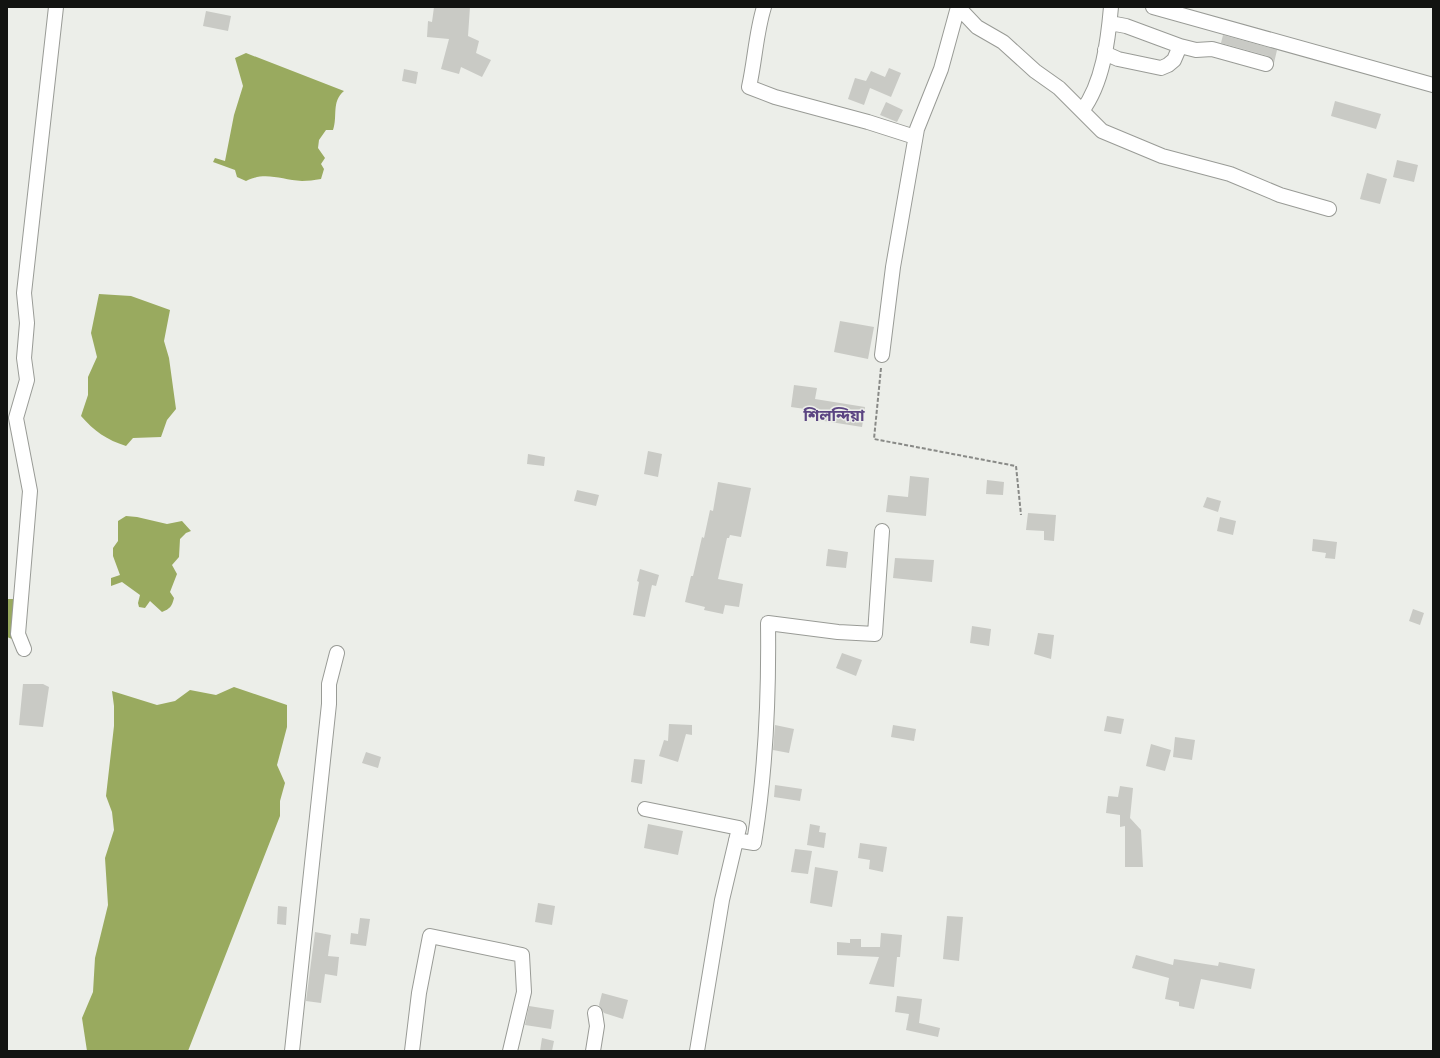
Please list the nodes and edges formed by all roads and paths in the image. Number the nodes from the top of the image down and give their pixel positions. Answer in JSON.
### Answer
{"nodes":[{"id":1,"x":56,"y":7,"type":"edge"},
{"id":2,"x":764,"y":7,"type":"edge"},
{"id":3,"x":958,"y":7,"type":"edge"},
{"id":4,"x":1111,"y":7,"type":"edge"},
{"id":5,"x":1153,"y":7,"type":"edge"},
{"id":6,"x":1110,"y":23,"type":"junction"},
{"id":7,"x":1180,"y":46,"type":"junction"},
{"id":8,"x":1105,"y":50,"type":"junction"},
{"id":9,"x":1266,"y":64,"type":"dead end"},
{"id":10,"x":1433,"y":85,"type":"edge"},
{"id":11,"x":1082,"y":111,"type":"junction"},
{"id":12,"x":915,"y":137,"type":"junction"},
{"id":13,"x":1329,"y":209,"type":"dead end"},
{"id":14,"x":882,"y":355,"type":"joint"},
{"id":15,"x":1021,"y":515,"type":"dead end"},
{"id":16,"x":882,"y":531,"type":"dead end"},
{"id":17,"x":24,"y":648,"type":"dead end"},
{"id":18,"x":337,"y":653,"type":"dead end"},
{"id":19,"x":645,"y":809,"type":"dead end"},
{"id":20,"x":736,"y":840,"type":"junction"},
{"id":21,"x":595,"y":1013,"type":"dead end"},
{"id":22,"x":292,"y":1051,"type":"edge"},
{"id":23,"x":412,"y":1051,"type":"edge"},
{"id":24,"x":510,"y":1051,"type":"edge"},
{"id":25,"x":593,"y":1051,"type":"edge"},
{"id":26,"x":698,"y":1051,"type":"edge"}],
"edges":[{"from":1,"to":17,"type":"street"},
{"from":2,"to":12,"type":"street"},
{"from":3,"to":11,"type":"street"},
{"from":3,"to":12,"type":"street"},
{"from":4,"to":6,"type":"street"},
{"from":5,"to":10,"type":"street"},
{"from":6,"to":7,"type":"street"},
{"from":6,"to":8,"type":"street"},
{"from":7,"to":8,"type":"street"},
{"from":7,"to":9,"type":"street"},
{"from":8,"to":11,"type":"street"},
{"from":11,"to":13,"type":"street"},
{"from":12,"to":14,"type":"street"},
{"from":14,"to":15,"type":"path"},
{"from":16,"to":20,"type":"street"},
{"from":18,"to":22,"type":"street"},
{"from":19,"to":20,"type":"street"},
{"from":20,"to":26,"type":"street"},
{"from":21,"to":25,"type":"street"},
{"from":23,"to":24,"type":"street"}]}
